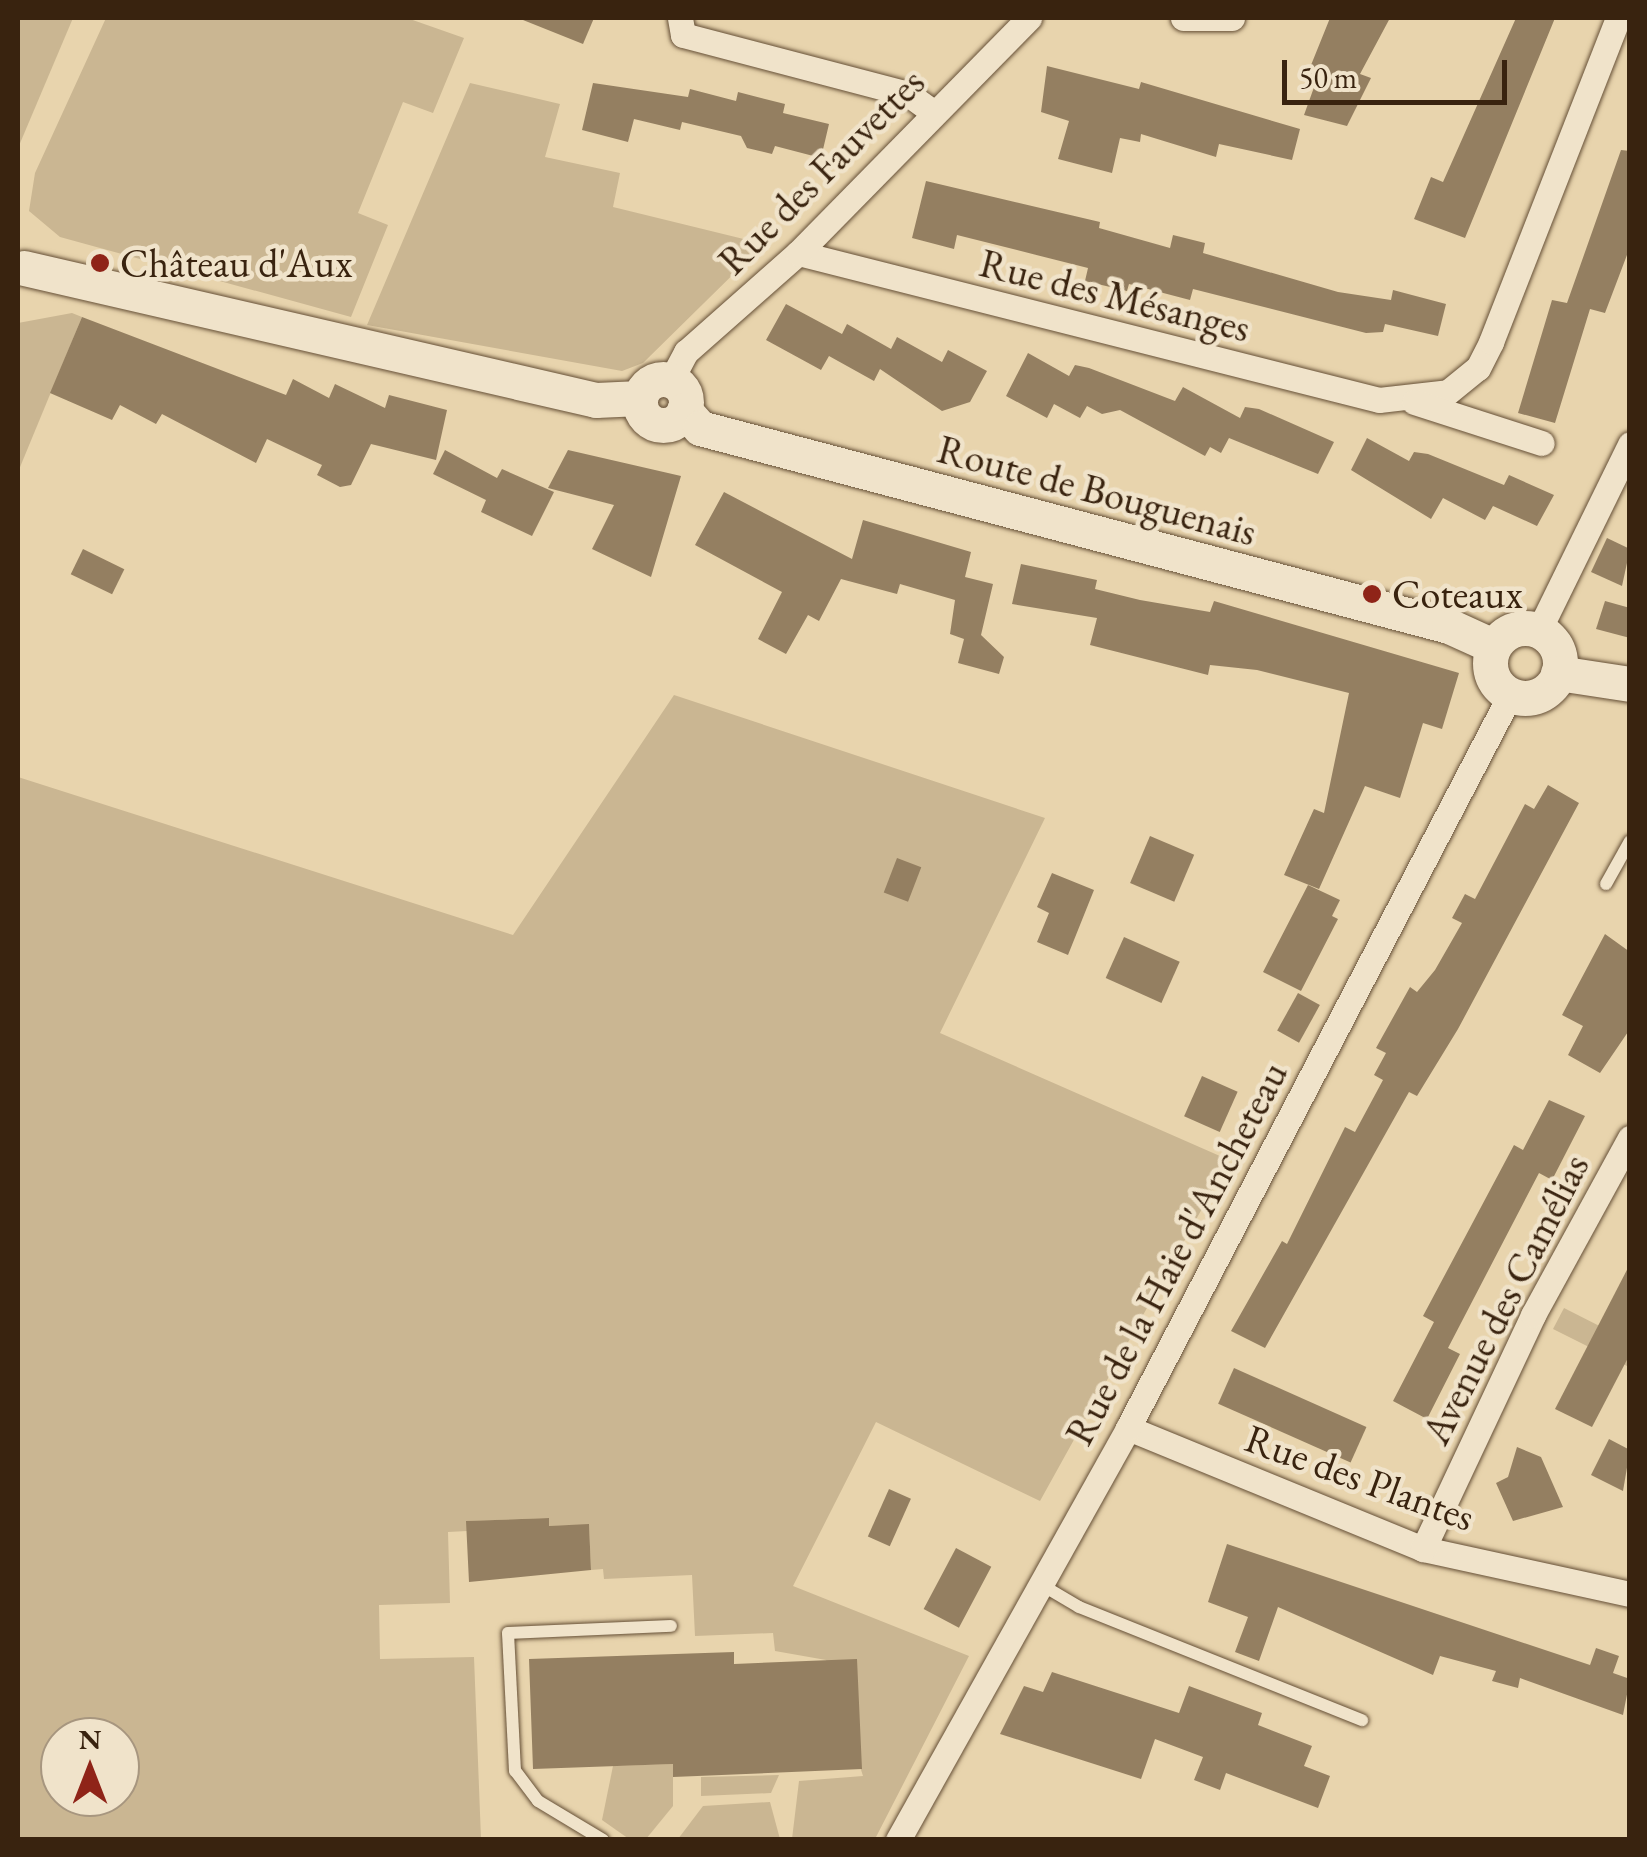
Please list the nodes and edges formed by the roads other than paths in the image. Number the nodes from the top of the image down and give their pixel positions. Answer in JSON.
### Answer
{"nodes":[{"id":1,"x":680,"y":18,"type":"edge"},
{"id":2,"x":1030,"y":18,"type":"edge"},
{"id":3,"x":1182,"y":18,"type":"edge"},
{"id":4,"x":1232,"y":18,"type":"edge"},
{"id":5,"x":1618,"y":18,"type":"edge"},
{"id":6,"x":933,"y":112,"type":"junction"},
{"id":7,"x":798,"y":253,"type":"junction"},
{"id":8,"x":20,"y":265,"type":"edge"},
{"id":9,"x":678,"y":395,"type":"junction"},
{"id":10,"x":1414,"y":402,"type":"junction"},
{"id":11,"x":1542,"y":444,"type":"dead end"},
{"id":12,"x":1630,"y":444,"type":"edge"},
{"id":13,"x":1539,"y":630,"type":"junction"},
{"id":14,"x":1493,"y":646,"type":"junction"},
{"id":15,"x":1558,"y":673,"type":"junction"},
{"id":16,"x":1630,"y":684,"type":"edge"},
{"id":17,"x":1510,"y":695,"type":"junction"},
{"id":18,"x":1630,"y":841,"type":"edge"},
{"id":19,"x":1606,"y":884,"type":"dead end"},
{"id":20,"x":1630,"y":1138,"type":"edge"},
{"id":21,"x":1128,"y":1428,"type":"junction"},
{"id":22,"x":1423,"y":1549,"type":"junction"},
{"id":23,"x":1040,"y":1584,"type":"junction"},
{"id":24,"x":1630,"y":1594,"type":"edge"},
{"id":25,"x":671,"y":1626,"type":"dead end"},
{"id":26,"x":1362,"y":1720,"type":"dead end"},
{"id":27,"x":603,"y":1840,"type":"edge"},
{"id":28,"x":898,"y":1840,"type":"edge"}],
"edges":[{"from":1,"to":6,"type":"street"},
{"from":2,"to":6,"type":"street","name":"Rue des Fauvettes"},
{"from":3,"to":4,"type":"street"},
{"from":5,"to":10,"type":"street","name":"Rue des Mésanges"},
{"from":6,"to":7,"type":"street","name":"Rue des Fauvettes"},
{"from":7,"to":9,"type":"street","name":"Rue des Fauvettes"},
{"from":7,"to":10,"type":"street","name":"Rue des Mésanges"},
{"from":8,"to":9,"type":"street"},
{"from":9,"to":14,"type":"street","name":"Route de Bouguenais"},
{"from":10,"to":11,"type":"street","name":"Rue des Mésanges"},
{"from":12,"to":13,"type":"street"},
{"from":13,"to":14,"type":"street"},
{"from":13,"to":15,"type":"street"},
{"from":14,"to":17,"type":"street"},
{"from":15,"to":16,"type":"street"},
{"from":15,"to":17,"type":"street"},
{"from":17,"to":21,"type":"street","name":"Rue de la Haie d'Ancheteau"},
{"from":18,"to":19,"type":"lane"},
{"from":20,"to":22,"type":"street","name":"Avenue des Camélias"},
{"from":21,"to":22,"type":"street","name":"Rue des Plantes"},
{"from":21,"to":23,"type":"street","name":"Rue de la Haie d'Ancheteau"},
{"from":22,"to":24,"type":"street","name":"Rue des Plantes"},
{"from":23,"to":26,"type":"lane"},
{"from":23,"to":28,"type":"street","name":"Rue de la Haie d'Ancheteau"},
{"from":25,"to":27,"type":"lane"}]}
